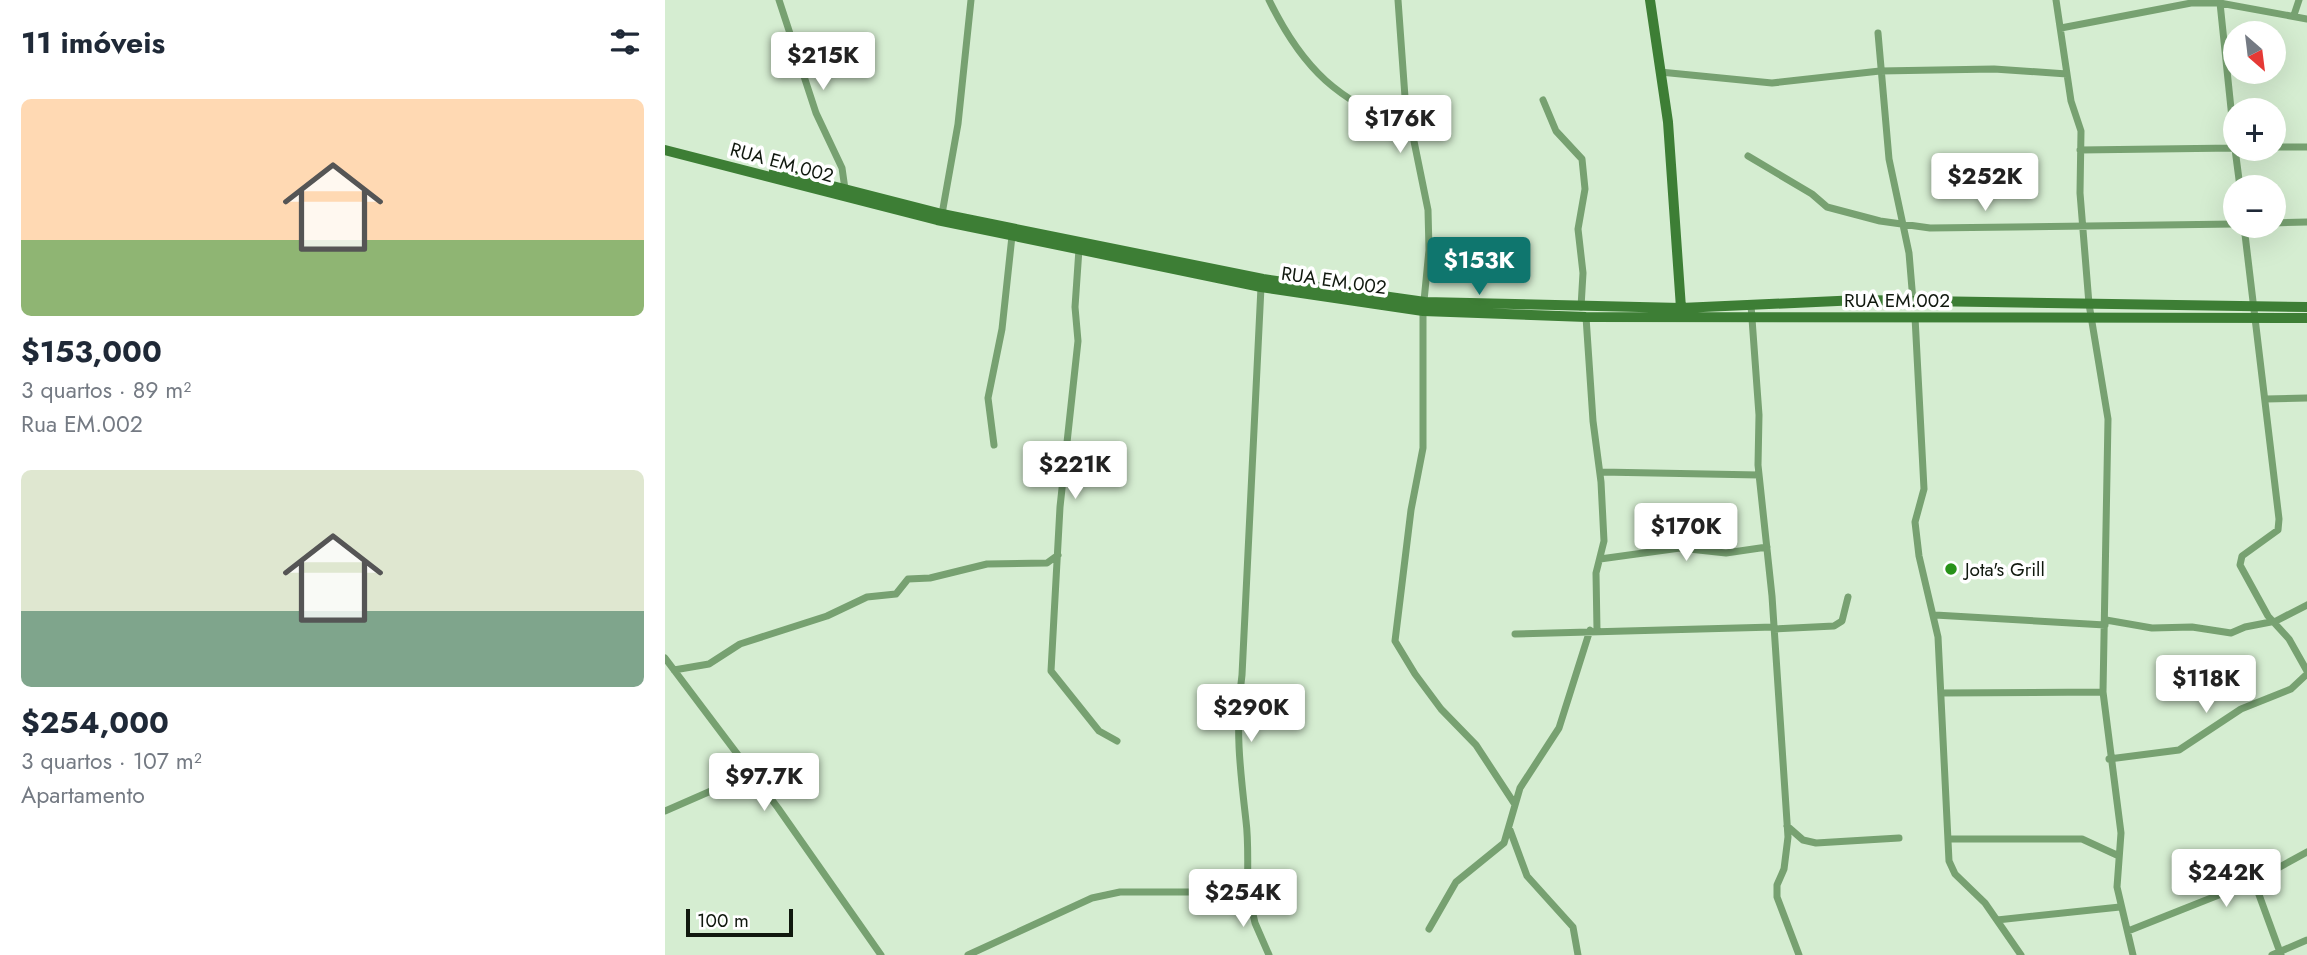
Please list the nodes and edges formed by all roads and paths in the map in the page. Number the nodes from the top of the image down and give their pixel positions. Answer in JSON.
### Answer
{"nodes":[{"id":1,"x":779,"y":0,"type":"edge"},
{"id":2,"x":971,"y":0,"type":"edge"},
{"id":3,"x":1269,"y":0,"type":"edge"},
{"id":4,"x":1398,"y":0,"type":"edge"},
{"id":5,"x":1650,"y":0,"type":"edge"},
{"id":6,"x":2056,"y":0,"type":"edge"},
{"id":7,"x":2299,"y":0,"type":"edge"},
{"id":8,"x":2220,"y":3,"type":"junction"},
{"id":9,"x":2294,"y":15,"type":"junction"},
{"id":10,"x":2307,"y":19,"type":"edge"},
{"id":11,"x":2061,"y":28,"type":"junction"},
{"id":12,"x":1878,"y":33,"type":"dead end"},
{"id":13,"x":1880,"y":71,"type":"junction"},
{"id":14,"x":1660,"y":72,"type":"junction"},
{"id":15,"x":2067,"y":74,"type":"junction"},
{"id":16,"x":2230,"y":98,"type":"edge"},
{"id":17,"x":1543,"y":100,"type":"dead end"},
{"id":18,"x":1410,"y":131,"type":"junction"},
{"id":19,"x":665,"y":144,"type":"edge"},
{"id":20,"x":2286,"y":147,"type":"edge"},
{"id":21,"x":2307,"y":147,"type":"edge"},
{"id":22,"x":2223,"y":148,"type":"edge"},
{"id":23,"x":665,"y":150,"type":"edge"},
{"id":24,"x":2080,"y":150,"type":"junction"},
{"id":25,"x":1748,"y":156,"type":"dead end"},
{"id":26,"x":845,"y":189,"type":"junction"},
{"id":27,"x":942,"y":214,"type":"junction"},
{"id":28,"x":2307,"y":222,"type":"edge"},
{"id":29,"x":2286,"y":223,"type":"edge"},
{"id":30,"x":1902,"y":224,"type":"junction"},
{"id":31,"x":2223,"y":224,"type":"edge"},
{"id":32,"x":2083,"y":227,"type":"junction"},
{"id":33,"x":1012,"y":236,"type":"junction"},
{"id":34,"x":2245,"y":238,"type":"edge"},
{"id":35,"x":1079,"y":249,"type":"junction"},
{"id":36,"x":1261,"y":287,"type":"junction"},
{"id":37,"x":1913,"y":301,"type":"junction"},
{"id":38,"x":2089,"y":304,"type":"junction"},
{"id":39,"x":1751,"y":305,"type":"junction"},
{"id":40,"x":2253,"y":306,"type":"junction"},
{"id":41,"x":1424,"y":307,"type":"junction"},
{"id":42,"x":1581,"y":307,"type":"junction"},
{"id":43,"x":2307,"y":307,"type":"edge"},
{"id":44,"x":1681,"y":309,"type":"junction"},
{"id":45,"x":2091,"y":316,"type":"junction"},
{"id":46,"x":1586,"y":317,"type":"junction"},
{"id":47,"x":1752,"y":317,"type":"junction"},
{"id":48,"x":1915,"y":317,"type":"junction"},
{"id":49,"x":2256,"y":317,"type":"junction"},
{"id":50,"x":2307,"y":318,"type":"edge"},
{"id":51,"x":2307,"y":398,"type":"edge"},
{"id":52,"x":2266,"y":399,"type":"junction"},
{"id":53,"x":994,"y":445,"type":"dead end"},
{"id":54,"x":1601,"y":472,"type":"junction"},
{"id":55,"x":1759,"y":475,"type":"junction"},
{"id":56,"x":1767,"y":547,"type":"junction"},
{"id":57,"x":1058,"y":555,"type":"junction"},
{"id":58,"x":1600,"y":559,"type":"junction"},
{"id":59,"x":1848,"y":597,"type":"dead end"},
{"id":60,"x":2307,"y":605,"type":"edge"},
{"id":61,"x":1935,"y":615,"type":"junction"},
{"id":62,"x":2276,"y":621,"type":"junction"},
{"id":63,"x":2106,"y":622,"type":"junction"},
{"id":64,"x":1774,"y":628,"type":"junction"},
{"id":65,"x":1594,"y":630,"type":"junction"},
{"id":66,"x":1515,"y":634,"type":"dead end"},
{"id":67,"x":665,"y":658,"type":"edge"},
{"id":68,"x":674,"y":670,"type":"junction"},
{"id":69,"x":2307,"y":673,"type":"edge"},
{"id":70,"x":2103,"y":692,"type":"junction"},
{"id":71,"x":1941,"y":693,"type":"junction"},
{"id":72,"x":1117,"y":740,"type":"dead end"},
{"id":73,"x":2109,"y":759,"type":"junction"},
{"id":74,"x":752,"y":773,"type":"junction"},
{"id":75,"x":1514,"y":803,"type":"junction"},
{"id":76,"x":665,"y":811,"type":"edge"},
{"id":77,"x":1786,"y":825,"type":"junction"},
{"id":78,"x":1510,"y":830,"type":"junction"},
{"id":79,"x":1899,"y":838,"type":"dead end"},
{"id":80,"x":1950,"y":839,"type":"junction"},
{"id":81,"x":2307,"y":852,"type":"edge"},
{"id":82,"x":2119,"y":856,"type":"junction"},
{"id":83,"x":2254,"y":881,"type":"junction"},
{"id":84,"x":1248,"y":892,"type":"junction"},
{"id":85,"x":2120,"y":907,"type":"junction"},
{"id":86,"x":1997,"y":919,"type":"junction"},
{"id":87,"x":1429,"y":929,"type":"dead end"},
{"id":88,"x":2128,"y":931,"type":"junction"},
{"id":89,"x":2307,"y":940,"type":"edge"},
{"id":90,"x":2278,"y":954,"type":"edge"},
{"id":91,"x":881,"y":955,"type":"edge"},
{"id":92,"x":968,"y":955,"type":"edge"},
{"id":93,"x":1269,"y":955,"type":"edge"},
{"id":94,"x":1579,"y":955,"type":"edge"},
{"id":95,"x":1799,"y":955,"type":"edge"},
{"id":96,"x":2021,"y":955,"type":"edge"},
{"id":97,"x":2133,"y":955,"type":"edge"}],
"edges":[{"from":1,"to":26,"type":"street"},
{"from":2,"to":27,"type":"street"},
{"from":3,"to":18,"type":"street"},
{"from":4,"to":18,"type":"street"},
{"from":5,"to":14,"type":"street"},
{"from":6,"to":11,"type":"street"},
{"from":7,"to":9,"type":"street"},
{"from":8,"to":9,"type":"street"},
{"from":8,"to":11,"type":"street"},
{"from":8,"to":16,"type":"street"},
{"from":9,"to":10,"type":"street"},
{"from":11,"to":15,"type":"street"},
{"from":12,"to":13,"type":"street"},
{"from":13,"to":14,"type":"street"},
{"from":13,"to":15,"type":"street"},
{"from":13,"to":30,"type":"street"},
{"from":14,"to":44,"type":"street"},
{"from":15,"to":24,"type":"street"},
{"from":17,"to":42,"type":"street"},
{"from":18,"to":41,"type":"street"},
{"from":19,"to":26,"type":"street","name":"RUA EM.002"},
{"from":20,"to":21,"type":"street"},
{"from":22,"to":24,"type":"street"},
{"from":23,"to":33,"type":"street","name":"RUA EM.002"},
{"from":24,"to":32,"type":"street"},
{"from":25,"to":30,"type":"street"},
{"from":26,"to":27,"type":"street","name":"RUA EM.002"},
{"from":27,"to":41,"type":"street","name":"RUA EM.002"},
{"from":28,"to":29,"type":"street"},
{"from":30,"to":32,"type":"street"},
{"from":30,"to":37,"type":"street"},
{"from":31,"to":32,"type":"street"},
{"from":32,"to":38,"type":"street"},
{"from":33,"to":35,"type":"street","name":"RUA EM.002"},
{"from":33,"to":53,"type":"street"},
{"from":34,"to":40,"type":"street"},
{"from":35,"to":36,"type":"street","name":"RUA EM.002"},
{"from":35,"to":57,"type":"street"},
{"from":36,"to":41,"type":"street","name":"RUA EM.002"},
{"from":36,"to":84,"type":"street"},
{"from":37,"to":38,"type":"street","name":"RUA EM.002"},
{"from":37,"to":39,"type":"street","name":"RUA EM.002"},
{"from":38,"to":40,"type":"street","name":"RUA EM.002"},
{"from":38,"to":45,"type":"street"},
{"from":39,"to":44,"type":"street","name":"RUA EM.002"},
{"from":39,"to":47,"type":"street"},
{"from":40,"to":43,"type":"street","name":"RUA EM.002"},
{"from":40,"to":49,"type":"street"},
{"from":41,"to":42,"type":"street","name":"RUA EM.002"},
{"from":41,"to":46,"type":"street","name":"RUA EM.002"},
{"from":41,"to":75,"type":"street"},
{"from":42,"to":44,"type":"street","name":"RUA EM.002"},
{"from":45,"to":48,"type":"street","name":"RUA EM.002"},
{"from":45,"to":49,"type":"street","name":"RUA EM.002"},
{"from":45,"to":63,"type":"street"},
{"from":46,"to":47,"type":"street","name":"RUA EM.002"},
{"from":46,"to":54,"type":"street"},
{"from":47,"to":48,"type":"street","name":"RUA EM.002"},
{"from":47,"to":55,"type":"street"},
{"from":48,"to":61,"type":"street"},
{"from":49,"to":50,"type":"street","name":"RUA EM.002"},
{"from":49,"to":52,"type":"street"},
{"from":51,"to":52,"type":"street"},
{"from":52,"to":62,"type":"street"},
{"from":54,"to":55,"type":"street"},
{"from":54,"to":58,"type":"street"},
{"from":55,"to":56,"type":"street"},
{"from":56,"to":58,"type":"street"},
{"from":56,"to":64,"type":"street"},
{"from":57,"to":68,"type":"street"},
{"from":57,"to":72,"type":"street"},
{"from":58,"to":65,"type":"street"},
{"from":59,"to":64,"type":"street"},
{"from":60,"to":62,"type":"street"},
{"from":61,"to":63,"type":"street"},
{"from":61,"to":71,"type":"street"},
{"from":62,"to":63,"type":"street"},
{"from":62,"to":69,"type":"street"},
{"from":63,"to":70,"type":"street"},
{"from":64,"to":65,"type":"street"},
{"from":64,"to":77,"type":"street"},
{"from":65,"to":66,"type":"street"},
{"from":65,"to":75,"type":"street"},
{"from":67,"to":68,"type":"street"},
{"from":68,"to":74,"type":"street"},
{"from":69,"to":73,"type":"street"},
{"from":70,"to":71,"type":"street"},
{"from":70,"to":73,"type":"street"},
{"from":71,"to":80,"type":"street"},
{"from":73,"to":82,"type":"street"},
{"from":74,"to":76,"type":"street"},
{"from":74,"to":91,"type":"street"},
{"from":75,"to":78,"type":"street"},
{"from":77,"to":79,"type":"street"},
{"from":77,"to":95,"type":"street"},
{"from":78,"to":87,"type":"street"},
{"from":78,"to":94,"type":"street"},
{"from":80,"to":82,"type":"street"},
{"from":80,"to":86,"type":"street"},
{"from":81,"to":83,"type":"street"},
{"from":82,"to":85,"type":"street"},
{"from":83,"to":88,"type":"street"},
{"from":83,"to":90,"type":"street"},
{"from":84,"to":92,"type":"street"},
{"from":84,"to":93,"type":"street"},
{"from":85,"to":86,"type":"street"},
{"from":85,"to":88,"type":"street"},
{"from":86,"to":96,"type":"street"},
{"from":88,"to":97,"type":"street"},
{"from":89,"to":90,"type":"street"}]}
